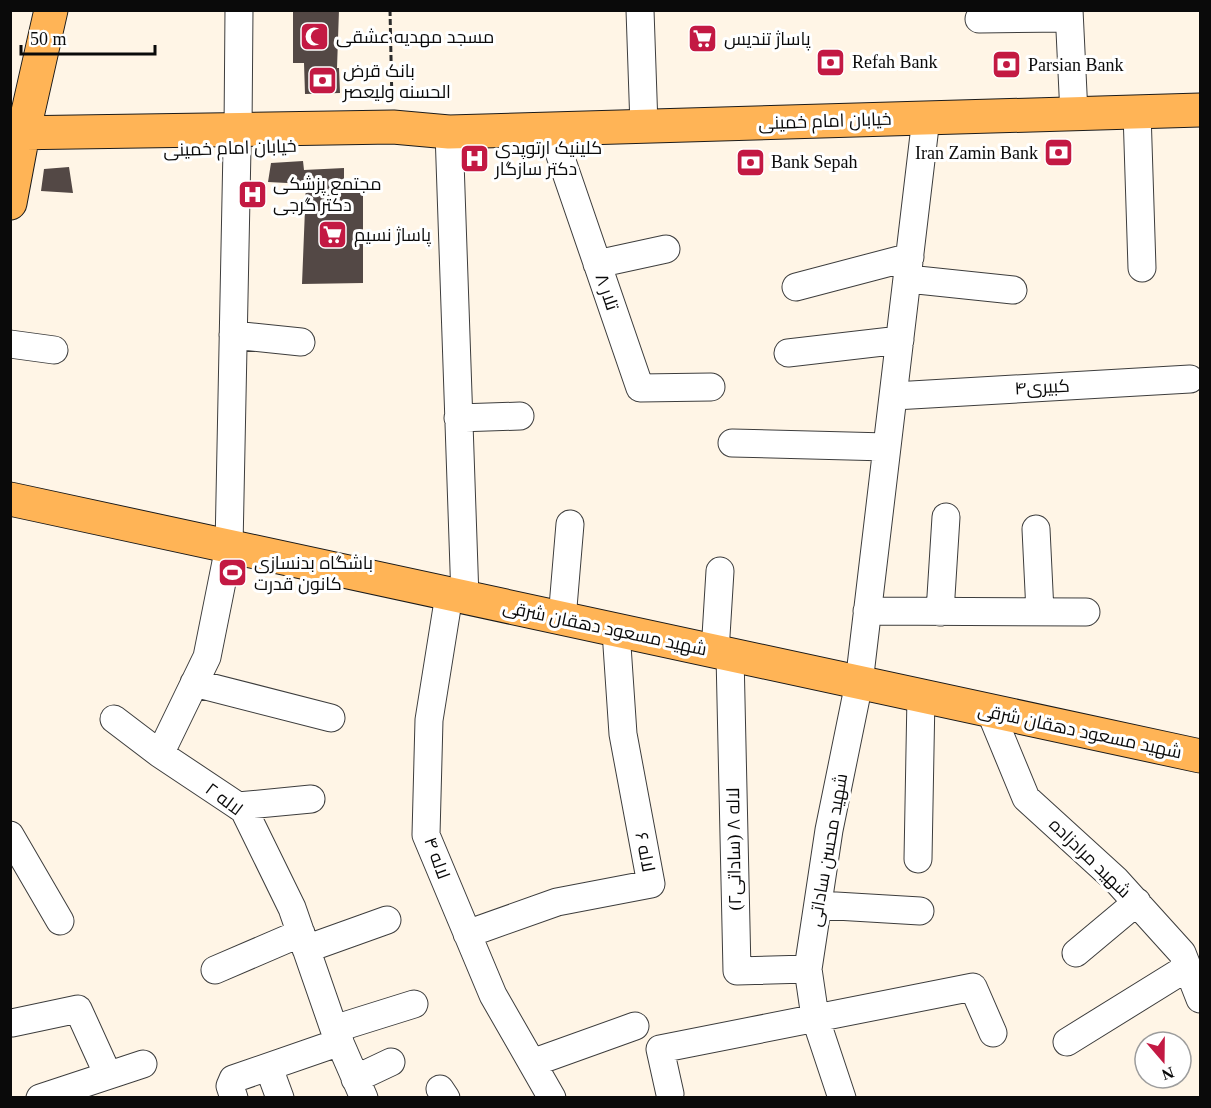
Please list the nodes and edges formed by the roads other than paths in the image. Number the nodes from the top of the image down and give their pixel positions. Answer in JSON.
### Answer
{"nodes":[{"id":1,"x":51,"y":10,"type":"edge"},
{"id":2,"x":239,"y":10,"type":"edge"},
{"id":3,"x":640,"y":10,"type":"edge"},
{"id":4,"x":1069,"y":14,"type":"edge"},
{"id":5,"x":979,"y":19,"type":"dead end"},
{"id":6,"x":1200,"y":110,"type":"edge"},
{"id":7,"x":1137,"y":112,"type":"junction"},
{"id":8,"x":1074,"y":114,"type":"junction"},
{"id":9,"x":926,"y":118,"type":"junction"},
{"id":10,"x":644,"y":126,"type":"junction"},
{"id":11,"x":551,"y":129,"type":"junction"},
{"id":12,"x":449,"y":132,"type":"junction"},
{"id":13,"x":237,"y":139,"type":"junction"},
{"id":14,"x":16,"y":144,"type":"edge"},
{"id":15,"x":10,"y":203,"type":"edge"},
{"id":16,"x":666,"y":249,"type":"dead end"},
{"id":17,"x":597,"y":264,"type":"junction"},
{"id":18,"x":909,"y":268,"type":"junction"},
{"id":19,"x":1142,"y":268,"type":"dead end"},
{"id":20,"x":796,"y":287,"type":"dead end"},
{"id":21,"x":1013,"y":290,"type":"dead end"},
{"id":22,"x":233,"y":335,"type":"junction"},
{"id":23,"x":900,"y":340,"type":"junction"},
{"id":24,"x":302,"y":342,"type":"dead end"},
{"id":25,"x":10,"y":344,"type":"edge"},
{"id":26,"x":54,"y":350,"type":"dead end"},
{"id":27,"x":788,"y":353,"type":"dead end"},
{"id":28,"x":1190,"y":379,"type":"dead end"},
{"id":29,"x":711,"y":387,"type":"dead end"},
{"id":30,"x":894,"y":396,"type":"junction"},
{"id":31,"x":520,"y":416,"type":"dead end"},
{"id":32,"x":458,"y":418,"type":"junction"},
{"id":33,"x":732,"y":444,"type":"dead end"},
{"id":34,"x":887,"y":447,"type":"junction"},
{"id":35,"x":10,"y":499,"type":"edge"},
{"id":36,"x":946,"y":517,"type":"dead end"},
{"id":37,"x":570,"y":524,"type":"dead end"},
{"id":38,"x":1036,"y":529,"type":"dead end"},
{"id":39,"x":229,"y":548,"type":"junction"},
{"id":40,"x":720,"y":571,"type":"dead end"},
{"id":41,"x":457,"y":596,"type":"junction"},
{"id":42,"x":867,"y":611,"type":"junction"},
{"id":43,"x":940,"y":612,"type":"junction"},
{"id":44,"x":1040,"y":612,"type":"junction"},
{"id":45,"x":1086,"y":612,"type":"dead end"},
{"id":46,"x":562,"y":619,"type":"junction"},
{"id":47,"x":616,"y":631,"type":"junction"},
{"id":48,"x":723,"y":654,"type":"junction"},
{"id":49,"x":194,"y":683,"type":"junction"},
{"id":50,"x":859,"y":683,"type":"junction"},
{"id":51,"x":921,"y":696,"type":"junction"},
{"id":52,"x":990,"y":711,"type":"junction"},
{"id":53,"x":330,"y":718,"type":"dead end"},
{"id":54,"x":114,"y":719,"type":"dead end"},
{"id":55,"x":160,"y":754,"type":"junction"},
{"id":56,"x":1200,"y":756,"type":"edge"},
{"id":57,"x":311,"y":799,"type":"dead end"},
{"id":58,"x":238,"y":806,"type":"junction"},
{"id":59,"x":10,"y":835,"type":"edge"},
{"id":60,"x":918,"y":859,"type":"dead end"},
{"id":61,"x":1137,"y":902,"type":"junction"},
{"id":62,"x":819,"y":905,"type":"junction"},
{"id":63,"x":920,"y":911,"type":"dead end"},
{"id":64,"x":387,"y":920,"type":"dead end"},
{"id":65,"x":60,"y":921,"type":"dead end"},
{"id":66,"x":467,"y":934,"type":"junction"},
{"id":67,"x":303,"y":941,"type":"junction"},
{"id":68,"x":1076,"y":953,"type":"dead end"},
{"id":69,"x":1188,"y":967,"type":"junction"},
{"id":70,"x":808,"y":969,"type":"junction"},
{"id":71,"x":215,"y":970,"type":"dead end"},
{"id":72,"x":1200,"y":999,"type":"edge"},
{"id":73,"x":414,"y":1004,"type":"dead end"},
{"id":74,"x":815,"y":1017,"type":"junction"},
{"id":75,"x":12,"y":1023,"type":"dead end"},
{"id":76,"x":635,"y":1026,"type":"dead end"},
{"id":77,"x":993,"y":1034,"type":"dead end"},
{"id":78,"x":337,"y":1036,"type":"junction"},
{"id":79,"x":1067,"y":1042,"type":"dead end"},
{"id":80,"x":391,"y":1062,"type":"dead end"},
{"id":81,"x":532,"y":1063,"type":"junction"},
{"id":82,"x":143,"y":1064,"type":"dead end"},
{"id":83,"x":269,"y":1068,"type":"junction"},
{"id":84,"x":108,"y":1075,"type":"junction"},
{"id":85,"x":360,"y":1088,"type":"edge"},
{"id":86,"x":670,"y":1094,"type":"dead end"},
{"id":87,"x":40,"y":1098,"type":"edge"},
{"id":88,"x":234,"y":1098,"type":"edge"},
{"id":89,"x":280,"y":1098,"type":"edge"},
{"id":90,"x":552,"y":1098,"type":"edge"},
{"id":91,"x":842,"y":1098,"type":"edge"}],
"edges":[{"from":1,"to":14,"type":"main road"},
{"from":2,"to":13,"type":"street"},
{"from":3,"to":10,"type":"street"},
{"from":4,"to":5,"type":"street"},
{"from":4,"to":8,"type":"street"},
{"from":6,"to":7,"type":"main road","name":"خیابان امام خمینی"},
{"from":7,"to":8,"type":"main road","name":"خیابان امام خمینی"},
{"from":7,"to":19,"type":"street"},
{"from":8,"to":9,"type":"main road","name":"خیابان امام خمینی"},
{"from":9,"to":10,"type":"main road","name":"خیابان امام خمینی"},
{"from":9,"to":18,"type":"street","name":"شهید محسن ساداتی"},
{"from":10,"to":11,"type":"main road","name":"خیابان امام خمینی"},
{"from":11,"to":12,"type":"main road","name":"خیابان امام خمینی"},
{"from":11,"to":17,"type":"street","name":"تلار ۸"},
{"from":12,"to":13,"type":"main road","name":"خیابان امام خمینی"},
{"from":12,"to":13,"type":"main road","name":"خیابان امام خمینی"},
{"from":12,"to":32,"type":"street","name":"لاله ۴"},
{"from":13,"to":14,"type":"main road","name":"خیابان امام خمینی"},
{"from":13,"to":22,"type":"street"},
{"from":14,"to":15,"type":"main road"},
{"from":16,"to":17,"type":"street"},
{"from":17,"to":29,"type":"street","name":"تلار ۸"},
{"from":18,"to":20,"type":"street"},
{"from":18,"to":21,"type":"street"},
{"from":18,"to":23,"type":"street","name":"شهید محسن ساداتی"},
{"from":22,"to":24,"type":"street"},
{"from":22,"to":39,"type":"street"},
{"from":23,"to":27,"type":"street"},
{"from":23,"to":30,"type":"street","name":"شهید محسن ساداتی"},
{"from":25,"to":26,"type":"street"},
{"from":28,"to":30,"type":"street","name":"کبیری۴"},
{"from":30,"to":34,"type":"street","name":"شهید محسن ساداتی"},
{"from":31,"to":32,"type":"street"},
{"from":32,"to":41,"type":"street","name":"لاله ۴"},
{"from":33,"to":34,"type":"street"},
{"from":34,"to":42,"type":"street","name":"شهید محسن ساداتی"},
{"from":35,"to":39,"type":"main road","name":"شهید مسعود دهقان شرقی"},
{"from":36,"to":43,"type":"street"},
{"from":37,"to":46,"type":"street"},
{"from":38,"to":44,"type":"street"},
{"from":39,"to":41,"type":"main road","name":"شهید مسعود دهقان شرقی"},
{"from":39,"to":49,"type":"street"},
{"from":40,"to":48,"type":"street"},
{"from":41,"to":46,"type":"main road","name":"شهید مسعود دهقان شرقی"},
{"from":41,"to":66,"type":"street","name":"لاله ۴"},
{"from":42,"to":43,"type":"street"},
{"from":42,"to":50,"type":"street","name":"شهید محسن ساداتی"},
{"from":43,"to":44,"type":"street"},
{"from":44,"to":45,"type":"street"},
{"from":46,"to":47,"type":"main road","name":"شهید مسعود دهقان شرقی"},
{"from":47,"to":48,"type":"main road","name":"شهید مسعود دهقان شرقی"},
{"from":47,"to":66,"type":"street","name":"لاله ۶"},
{"from":48,"to":50,"type":"main road","name":"شهید مسعود دهقان شرقی"},
{"from":48,"to":70,"type":"street","name":"لاله ۸ (ساداتی۲)"},
{"from":49,"to":53,"type":"street"},
{"from":49,"to":55,"type":"street"},
{"from":50,"to":51,"type":"main road","name":"شهید مسعود دهقان شرقی"},
{"from":50,"to":62,"type":"street","name":"شهید محسن ساداتی"},
{"from":51,"to":52,"type":"main road","name":"شهید مسعود دهقان شرقی"},
{"from":51,"to":60,"type":"street"},
{"from":52,"to":56,"type":"main road","name":"شهید مسعود دهقان شرقی"},
{"from":52,"to":61,"type":"street","name":"شهید مرادزاده"},
{"from":54,"to":55,"type":"street","name":"لاله ۲"},
{"from":55,"to":58,"type":"street","name":"لاله ۲"},
{"from":57,"to":58,"type":"street"},
{"from":58,"to":67,"type":"street","name":"لاله ۲"},
{"from":59,"to":65,"type":"street"},
{"from":61,"to":68,"type":"street"},
{"from":61,"to":69,"type":"street","name":"شهید مرادزاده"},
{"from":62,"to":63,"type":"street"},
{"from":62,"to":70,"type":"street","name":"شهید محسن ساداتی"},
{"from":64,"to":67,"type":"street"},
{"from":66,"to":81,"type":"street","name":"لاله ۴"},
{"from":67,"to":71,"type":"street"},
{"from":67,"to":78,"type":"street","name":"لاله ۲"},
{"from":69,"to":72,"type":"street","name":"شهید مرادزاده"},
{"from":69,"to":79,"type":"street"},
{"from":70,"to":74,"type":"street","name":"شهید محسن ساداتی"},
{"from":73,"to":78,"type":"street"},
{"from":74,"to":77,"type":"street"},
{"from":74,"to":86,"type":"street"},
{"from":74,"to":91,"type":"street","name":"شهید محسن ساداتی"},
{"from":75,"to":84,"type":"street"},
{"from":76,"to":81,"type":"street"},
{"from":78,"to":83,"type":"street"},
{"from":78,"to":85,"type":"street","name":"لاله ۲"},
{"from":80,"to":85,"type":"street"},
{"from":81,"to":90,"type":"street","name":"لاله ۴"},
{"from":82,"to":84,"type":"street"},
{"from":83,"to":88,"type":"street"},
{"from":83,"to":89,"type":"street"},
{"from":84,"to":87,"type":"street"}]}
